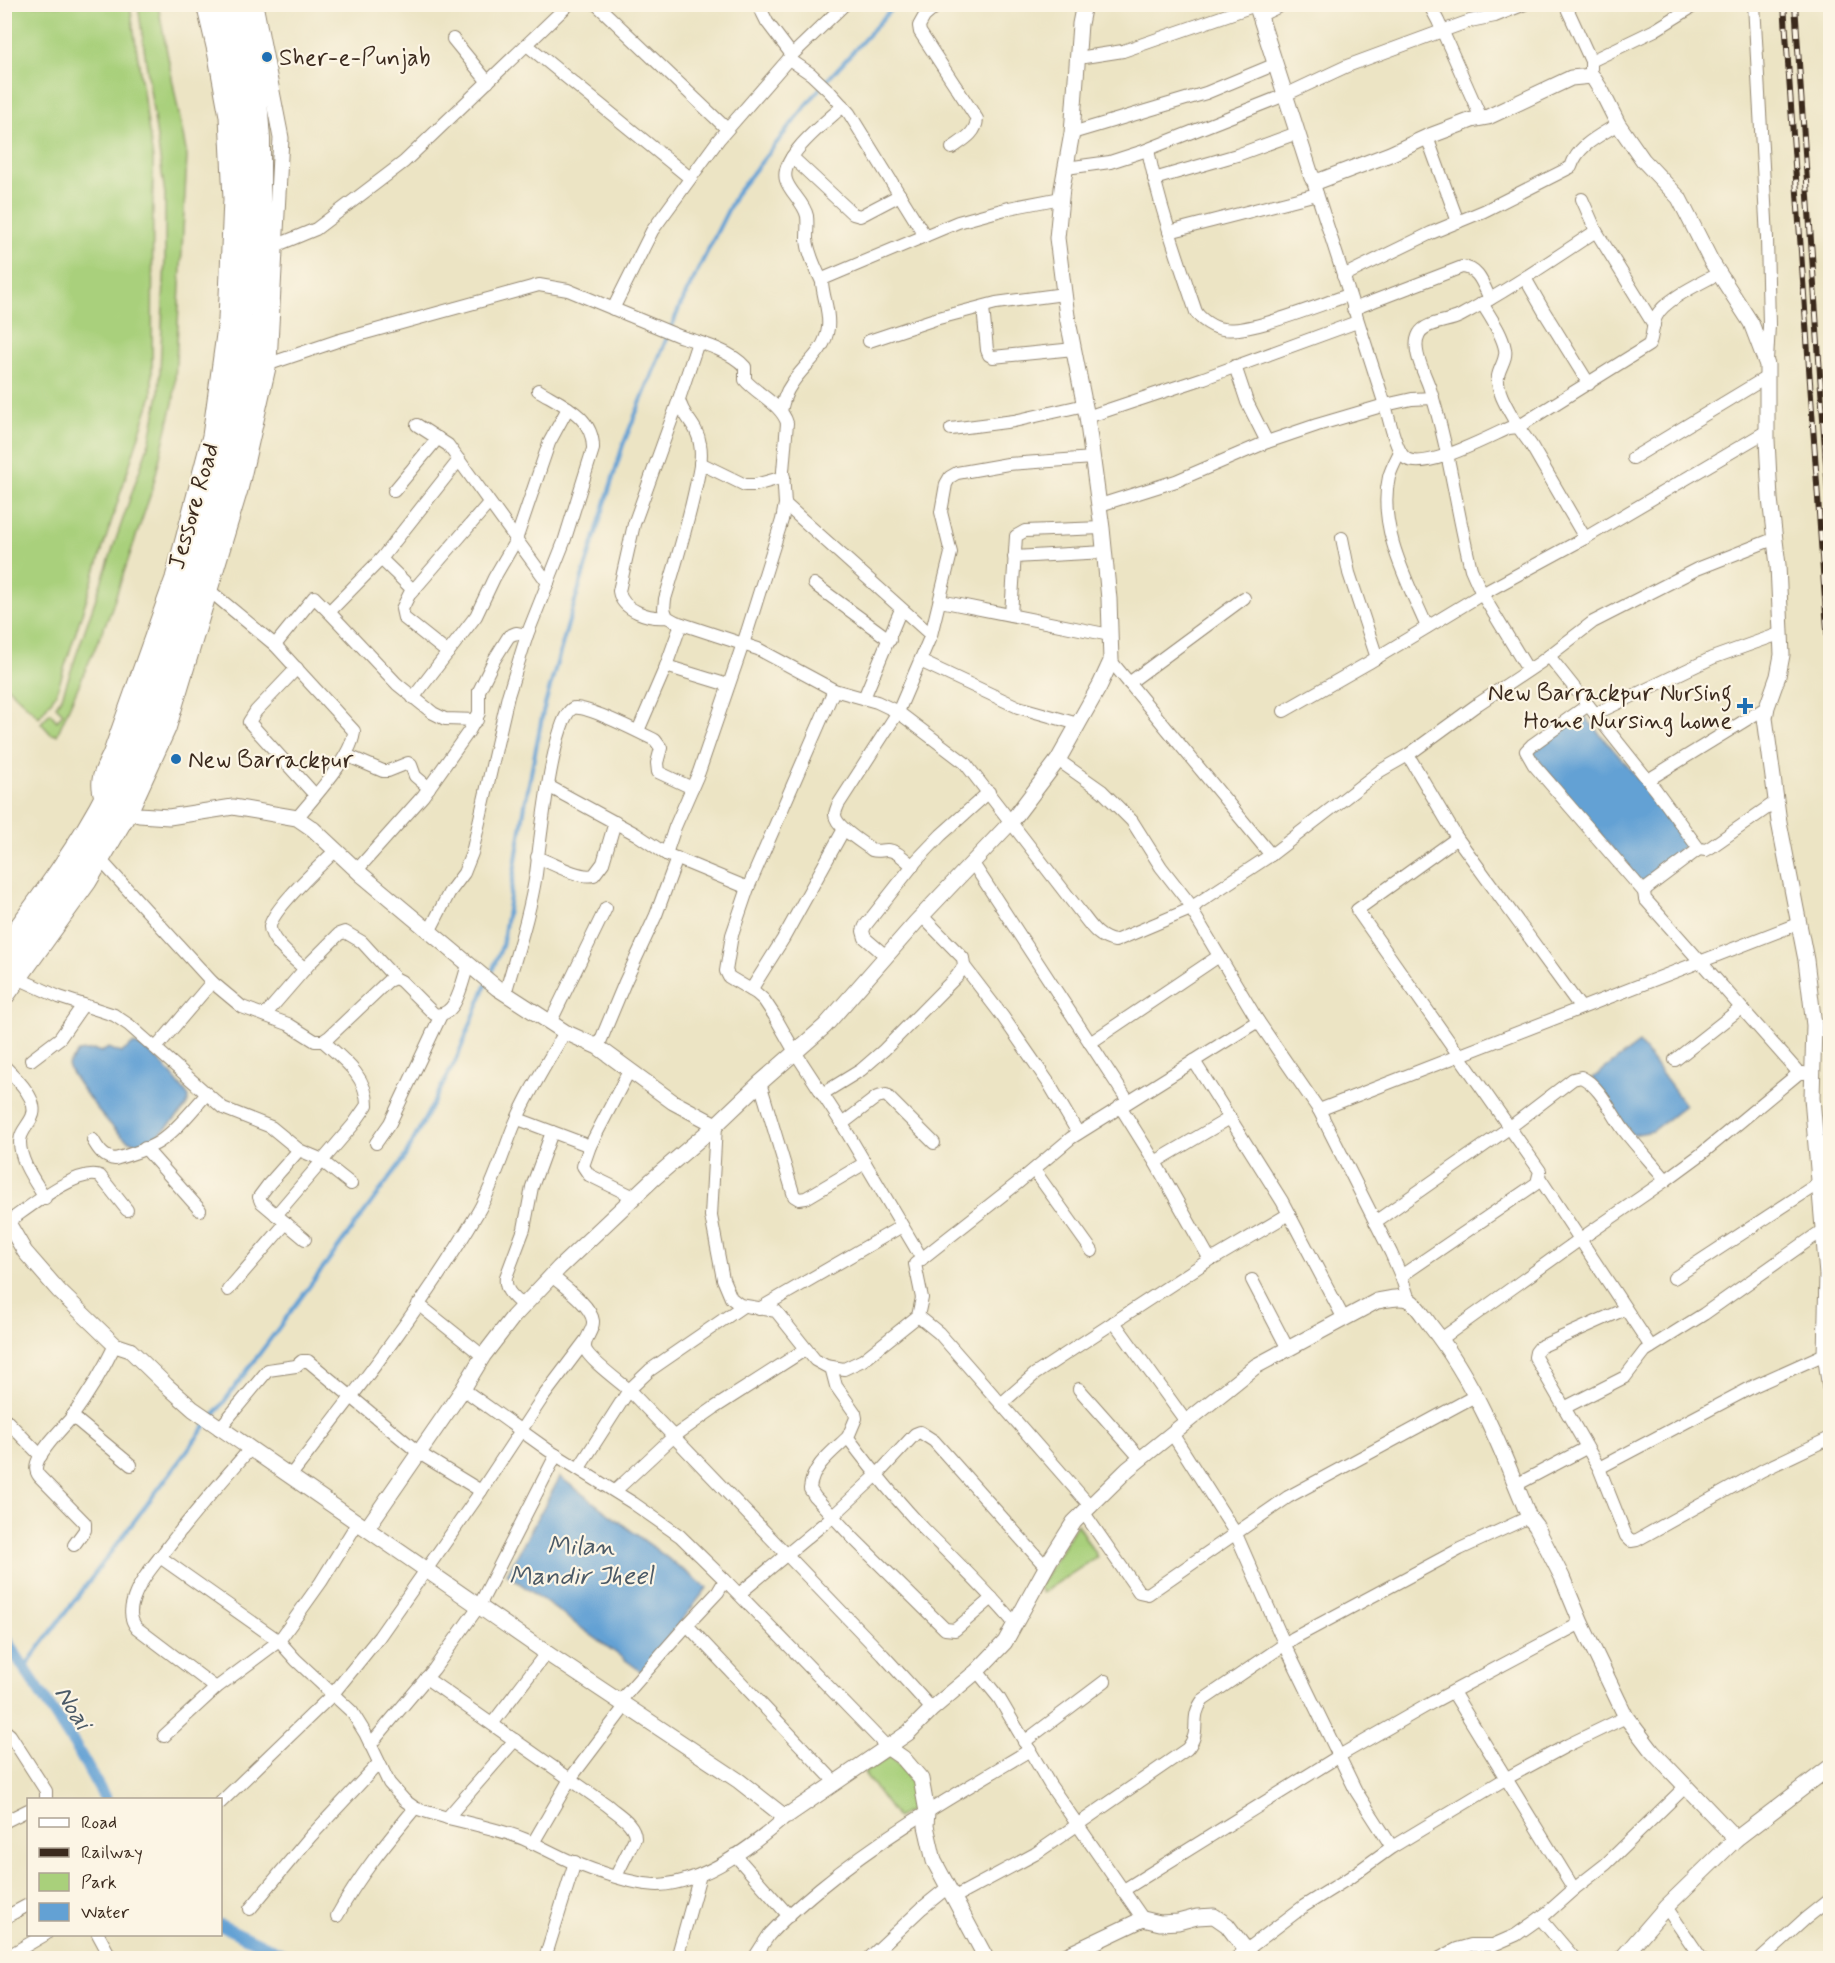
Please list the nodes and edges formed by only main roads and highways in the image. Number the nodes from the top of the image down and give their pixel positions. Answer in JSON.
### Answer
{"nodes":[{"id":1,"x":220,"y":4,"type":"edge"},
{"id":2,"x":238,"y":4,"type":"edge"},
{"id":3,"x":252,"y":245,"type":"junction"},
{"id":4,"x":4,"y":948,"type":"edge"},
{"id":5,"x":10,"y":976,"type":"edge"}],
"edges":[{"from":1,"to":3,"type":"highway"},
{"from":2,"to":3,"type":"highway","name":"Jessore Road"},
{"from":3,"to":4,"type":"highway"},
{"from":3,"to":5,"type":"highway","name":"Jessore Road"}]}
